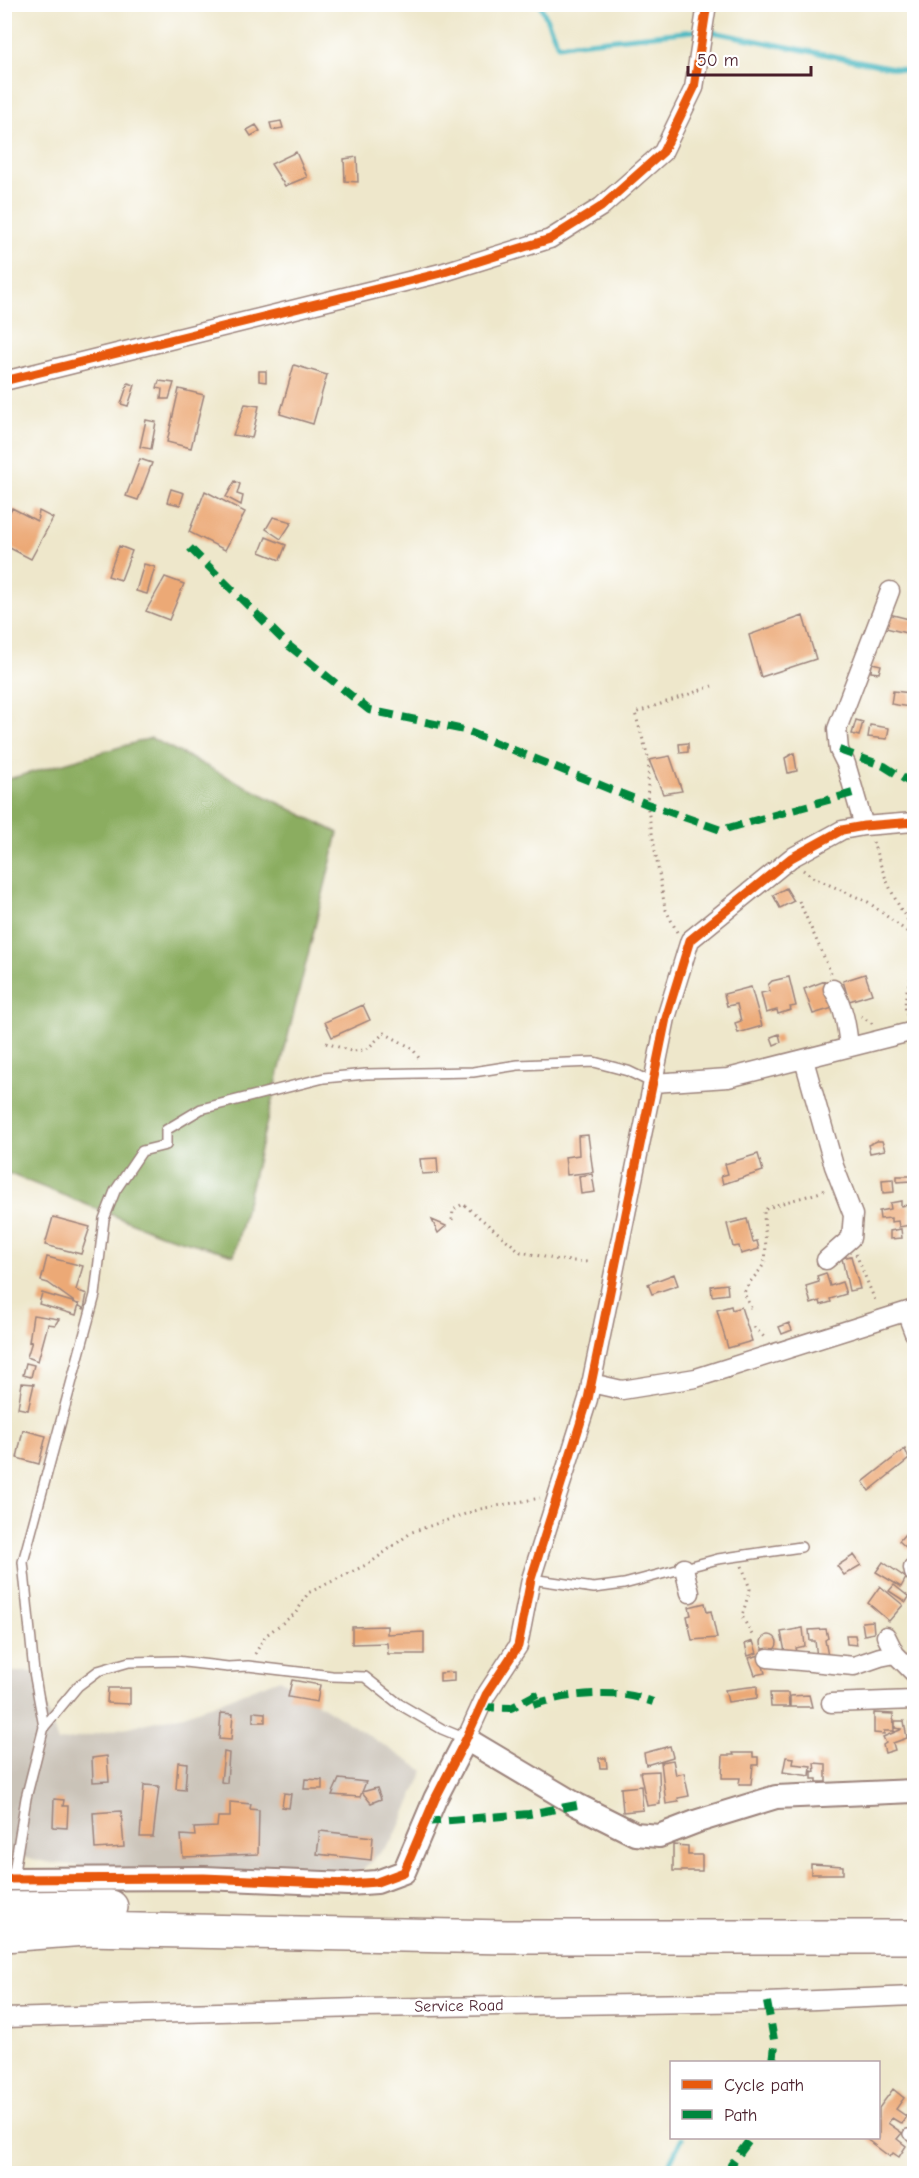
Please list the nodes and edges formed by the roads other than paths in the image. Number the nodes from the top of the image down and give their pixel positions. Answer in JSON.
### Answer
{"nodes":[{"id":1,"x":705,"y":16,"type":"edge"},
{"id":2,"x":4,"y":381,"type":"edge"},
{"id":3,"x":890,"y":591,"type":"dead end"},
{"id":4,"x":915,"y":822,"type":"edge"},
{"id":5,"x":868,"y":825,"type":"junction"},
{"id":6,"x":837,"y":997,"type":"road end"},
{"id":7,"x":914,"y":1031,"type":"edge"},
{"id":8,"x":849,"y":1047,"type":"junction"},
{"id":9,"x":804,"y":1060,"type":"junction"},
{"id":10,"x":653,"y":1083,"type":"junction"},
{"id":11,"x":826,"y":1260,"type":"dead end"},
{"id":12,"x":910,"y":1311,"type":"edge"},
{"id":13,"x":915,"y":1333,"type":"edge"},
{"id":14,"x":591,"y":1383,"type":"junction"},
{"id":15,"x":801,"y":1547,"type":"dead end"},
{"id":16,"x":684,"y":1568,"type":"junction"},
{"id":17,"x":531,"y":1580,"type":"junction"},
{"id":18,"x":690,"y":1593,"type":"dead end"},
{"id":19,"x":886,"y":1636,"type":"dead end"},
{"id":20,"x":895,"y":1654,"type":"junction"},
{"id":21,"x":768,"y":1658,"type":"dead end"},
{"id":22,"x":915,"y":1673,"type":"edge"},
{"id":23,"x":915,"y":1700,"type":"edge"},
{"id":24,"x":831,"y":1703,"type":"dead end"},
{"id":25,"x":44,"y":1727,"type":"junction"},
{"id":26,"x":466,"y":1739,"type":"junction"},
{"id":27,"x":915,"y":1791,"type":"edge"},
{"id":28,"x":7,"y":1889,"type":"edge"},
{"id":29,"x":915,"y":1917,"type":"edge"},
{"id":30,"x":4,"y":1935,"type":"edge"},
{"id":31,"x":915,"y":1937,"type":"edge"},
{"id":32,"x":915,"y":1996,"type":"edge"},
{"id":33,"x":4,"y":2018,"type":"edge"}],
"edges":[{"from":1,"to":2,"type":"street"},
{"from":3,"to":5,"type":"street"},
{"from":4,"to":5,"type":"street"},
{"from":5,"to":10,"type":"street"},
{"from":6,"to":8,"type":"street"},
{"from":7,"to":8,"type":"street"},
{"from":8,"to":9,"type":"street"},
{"from":9,"to":10,"type":"street"},
{"from":9,"to":11,"type":"street"},
{"from":10,"to":14,"type":"street"},
{"from":10,"to":25,"type":"lane"},
{"from":12,"to":13,"type":"street"},
{"from":12,"to":14,"type":"street"},
{"from":14,"to":17,"type":"street"},
{"from":15,"to":16,"type":"lane"},
{"from":16,"to":17,"type":"lane"},
{"from":16,"to":18,"type":"street"},
{"from":17,"to":26,"type":"street"},
{"from":19,"to":20,"type":"street"},
{"from":20,"to":21,"type":"street"},
{"from":20,"to":22,"type":"street"},
{"from":23,"to":24,"type":"street"},
{"from":25,"to":26,"type":"lane"},
{"from":25,"to":28,"type":"lane"},
{"from":26,"to":27,"type":"street"},
{"from":26,"to":28,"type":"street"},
{"from":28,"to":29,"type":"highway"},
{"from":30,"to":31,"type":"highway"},
{"from":32,"to":33,"type":"street","name":"Service Road"}]}
